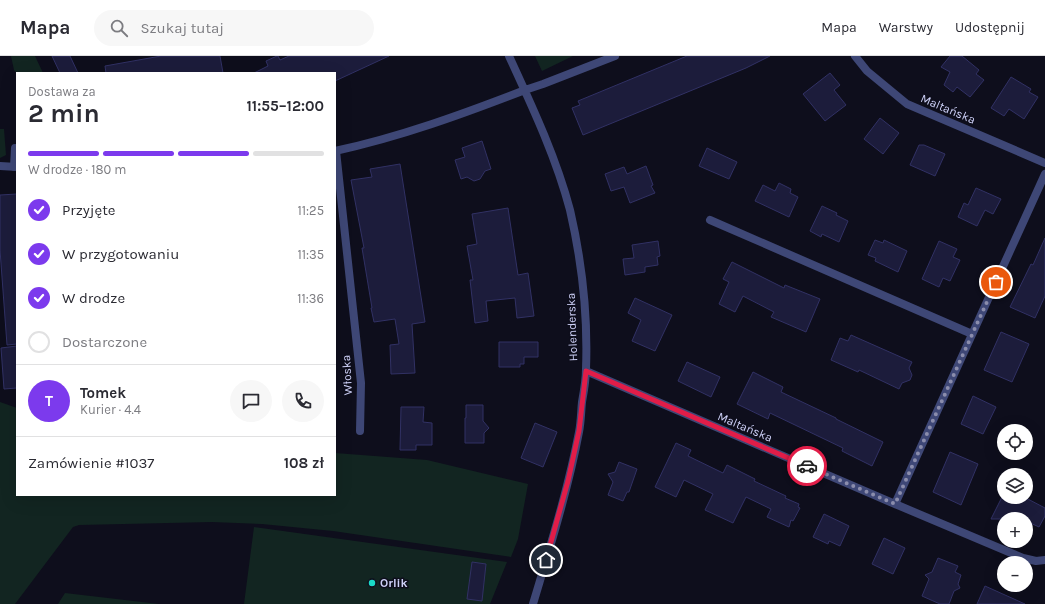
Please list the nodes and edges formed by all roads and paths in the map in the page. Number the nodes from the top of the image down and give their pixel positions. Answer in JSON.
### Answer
{"nodes":[{"id":1,"x":509,"y":56,"type":"edge"},
{"id":2,"x":614,"y":56,"type":"edge"},
{"id":3,"x":855,"y":56,"type":"edge"},
{"id":4,"x":525,"y":90,"type":"junction"},
{"id":5,"x":15,"y":148,"type":"dead end"},
{"id":6,"x":336,"y":151,"type":"edge"},
{"id":7,"x":1045,"y":163,"type":"edge"},
{"id":8,"x":0,"y":166,"type":"edge"},
{"id":9,"x":15,"y":167,"type":"edge"},
{"id":10,"x":1045,"y":174,"type":"edge"},
{"id":11,"x":710,"y":220,"type":"dead end"},
{"id":12,"x":972,"y":334,"type":"junction"},
{"id":13,"x":586,"y":371,"type":"junction"},
{"id":14,"x":360,"y":430,"type":"dead end"},
{"id":15,"x":895,"y":504,"type":"junction"},
{"id":16,"x":1045,"y":560,"type":"edge"},
{"id":17,"x":533,"y":604,"type":"edge"}],
"edges":[{"from":1,"to":4,"type":"street","name":"Holenderska"},
{"from":2,"to":4,"type":"street","name":"Włoska"},
{"from":3,"to":7,"type":"street","name":"Maltańska"},
{"from":4,"to":6,"type":"street","name":"Włoska"},
{"from":4,"to":13,"type":"street","name":"Holenderska"},
{"from":5,"to":9,"type":"street"},
{"from":6,"to":14,"type":"street","name":"Włoska"},
{"from":8,"to":9,"type":"street"},
{"from":10,"to":12,"type":"street"},
{"from":11,"to":12,"type":"street"},
{"from":12,"to":15,"type":"street"},
{"from":13,"to":15,"type":"street","name":"Maltańska"},
{"from":13,"to":17,"type":"street","name":"Holenderska"},
{"from":15,"to":16,"type":"street","name":"Maltańska"}]}
